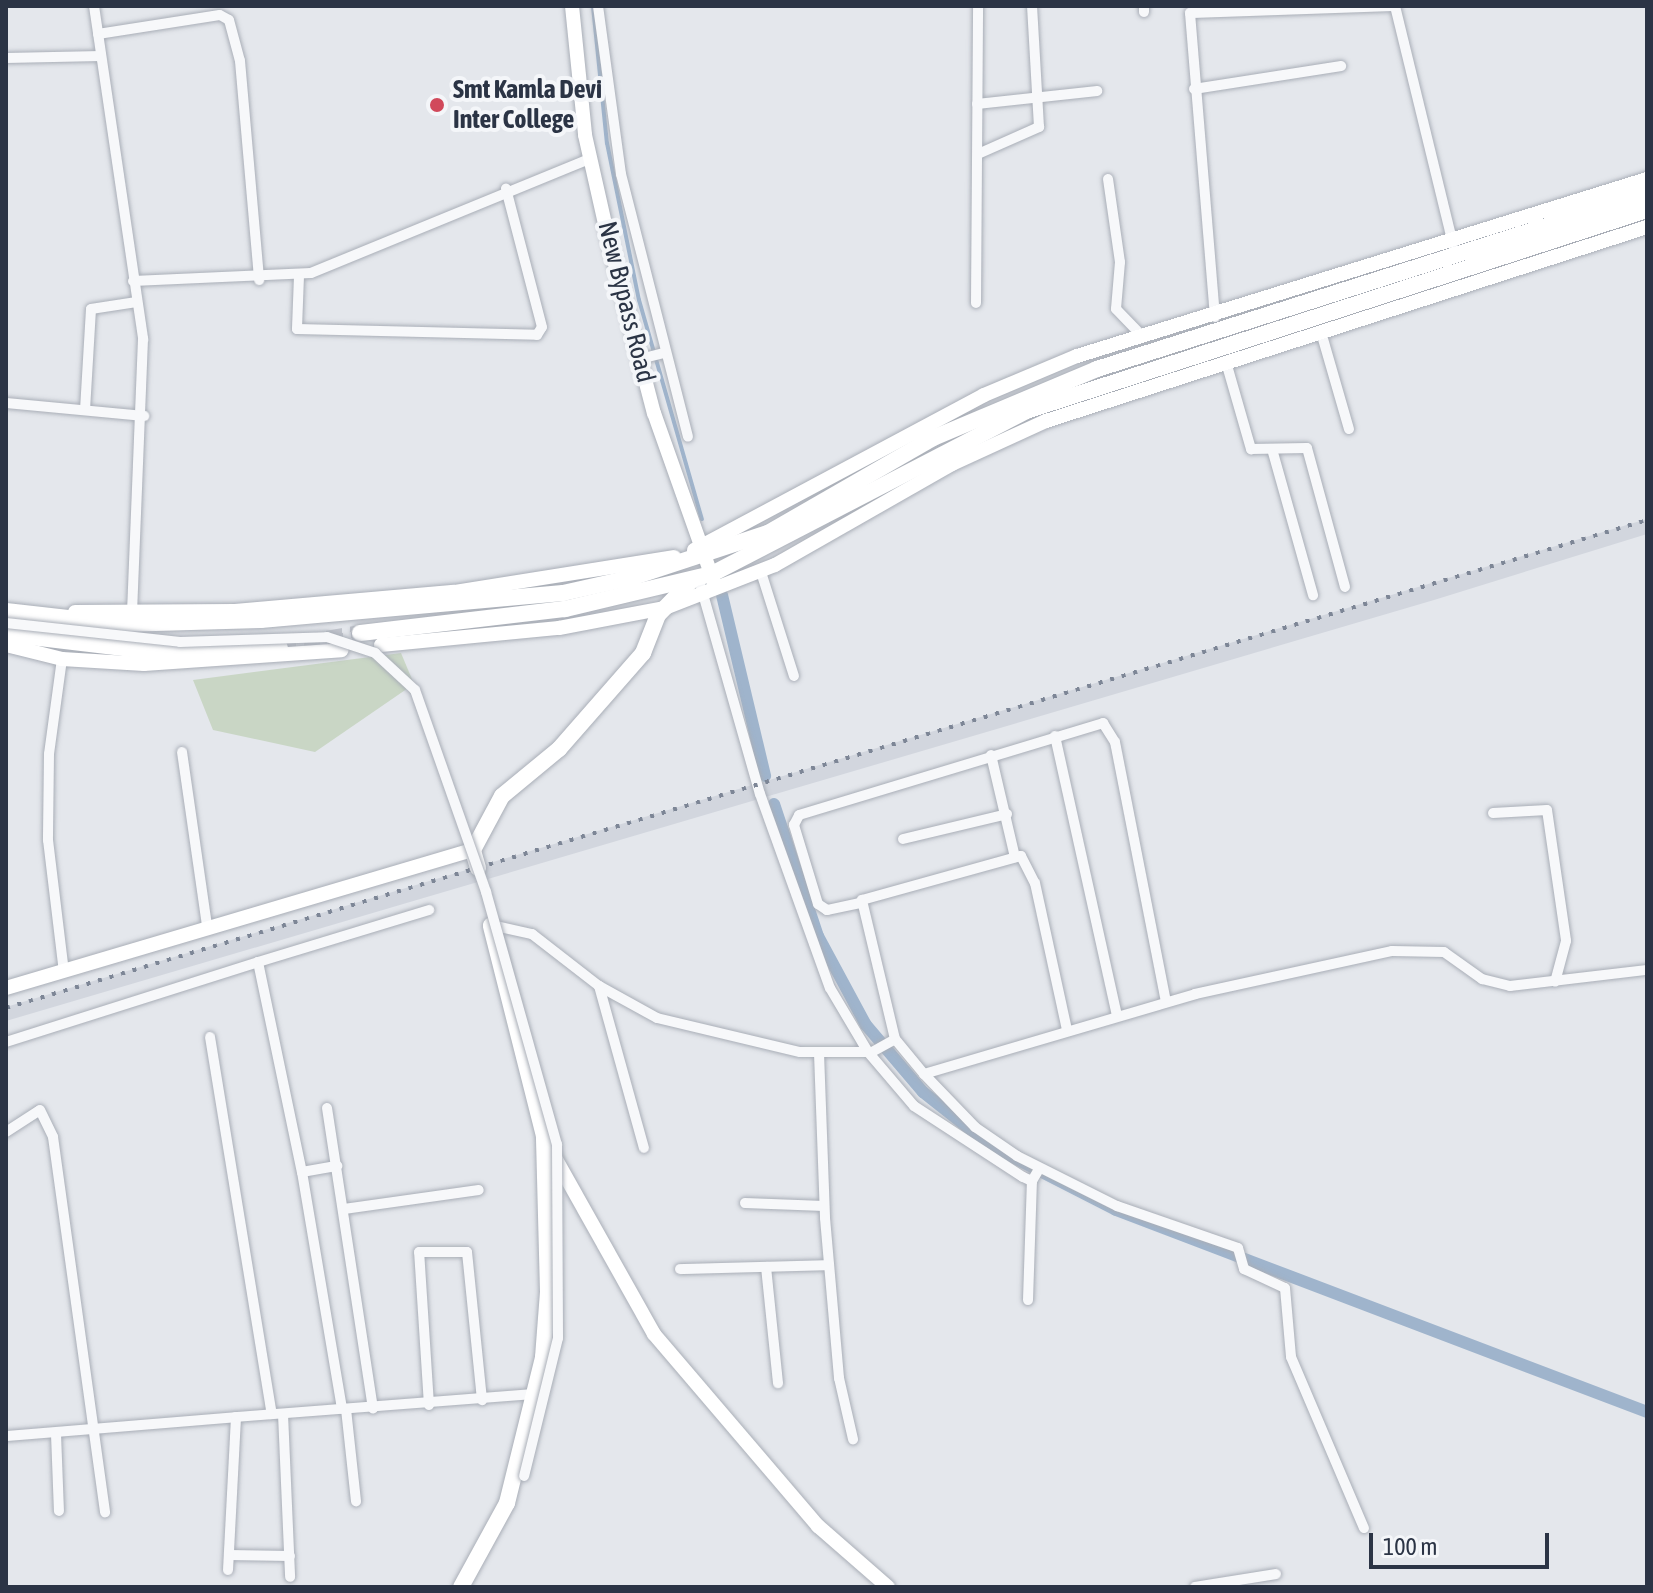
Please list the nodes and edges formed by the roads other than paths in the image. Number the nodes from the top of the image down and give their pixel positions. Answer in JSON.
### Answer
{"nodes":[{"id":1,"x":94,"y":6,"type":"edge"},
{"id":2,"x":572,"y":6,"type":"edge"},
{"id":3,"x":598,"y":6,"type":"edge"},
{"id":4,"x":978,"y":6,"type":"edge"},
{"id":5,"x":1032,"y":6,"type":"edge"},
{"id":6,"x":1395,"y":6,"type":"edge"},
{"id":7,"x":98,"y":34,"type":"junction"},
{"id":8,"x":101,"y":56,"type":"junction"},
{"id":9,"x":6,"y":58,"type":"edge"},
{"id":10,"x":1341,"y":66,"type":"dead end"},
{"id":11,"x":1194,"y":89,"type":"junction"},
{"id":12,"x":1097,"y":91,"type":"dead end"},
{"id":13,"x":1038,"y":97,"type":"junction"},
{"id":14,"x":977,"y":104,"type":"junction"},
{"id":15,"x":978,"y":154,"type":"junction"},
{"id":16,"x":591,"y":158,"type":"junction"},
{"id":17,"x":1108,"y":179,"type":"dead end"},
{"id":18,"x":1647,"y":179,"type":"edge"},
{"id":19,"x":506,"y":189,"type":"junction"},
{"id":20,"x":1647,"y":194,"type":"edge"},
{"id":21,"x":1647,"y":210,"type":"edge"},
{"id":22,"x":1647,"y":227,"type":"edge"},
{"id":23,"x":1453,"y":244,"type":"junction"},
{"id":24,"x":299,"y":276,"type":"junction"},
{"id":25,"x":259,"y":280,"type":"junction"},
{"id":26,"x":133,"y":281,"type":"junction"},
{"id":27,"x":136,"y":302,"type":"junction"},
{"id":28,"x":976,"y":303,"type":"dead end"},
{"id":29,"x":1215,"y":317,"type":"junction"},
{"id":30,"x":1321,"y":332,"type":"junction"},
{"id":31,"x":1143,"y":337,"type":"junction"},
{"id":32,"x":654,"y":355,"type":"junction"},
{"id":33,"x":1226,"y":362,"type":"junction"},
{"id":34,"x":6,"y":403,"type":"edge"},
{"id":35,"x":85,"y":410,"type":"junction"},
{"id":36,"x":144,"y":416,"type":"junction"},
{"id":37,"x":1349,"y":429,"type":"dead end"},
{"id":38,"x":688,"y":437,"type":"dead end"},
{"id":39,"x":1272,"y":449,"type":"junction"},
{"id":40,"x":706,"y":551,"type":"junction"},
{"id":41,"x":761,"y":572,"type":"junction"},
{"id":42,"x":705,"y":583,"type":"junction"},
{"id":43,"x":1345,"y":587,"type":"dead end"},
{"id":44,"x":1313,"y":595,"type":"dead end"},
{"id":45,"x":665,"y":608,"type":"junction"},
{"id":46,"x":6,"y":611,"type":"edge"},
{"id":47,"x":132,"y":613,"type":"junction"},
{"id":48,"x":31,"y":615,"type":"junction"},
{"id":49,"x":6,"y":623,"type":"edge"},
{"id":50,"x":360,"y":633,"type":"tunnel mouth"},
{"id":51,"x":6,"y":634,"type":"edge"},
{"id":52,"x":6,"y":645,"type":"edge"},
{"id":53,"x":381,"y":645,"type":"dead end"},
{"id":54,"x":280,"y":647,"type":"tunnel mouth"},
{"id":55,"x":342,"y":650,"type":"dead end"},
{"id":56,"x":62,"y":659,"type":"junction"},
{"id":57,"x":794,"y":676,"type":"dead end"},
{"id":58,"x":1055,"y":736,"type":"junction"},
{"id":59,"x":182,"y":752,"type":"dead end"},
{"id":60,"x":991,"y":755,"type":"junction"},
{"id":61,"x":1493,"y":813,"type":"dead end"},
{"id":62,"x":1007,"y":814,"type":"junction"},
{"id":63,"x":903,"y":839,"type":"dead end"},
{"id":64,"x":473,"y":850,"type":"junction"},
{"id":65,"x":1015,"y":857,"type":"junction"},
{"id":66,"x":860,"y":903,"type":"junction"},
{"id":67,"x":429,"y":910,"type":"dead end"},
{"id":68,"x":491,"y":925,"type":"junction"},
{"id":69,"x":207,"y":926,"type":"junction"},
{"id":70,"x":258,"y":962,"type":"junction"},
{"id":71,"x":1647,"y":970,"type":"edge"},
{"id":72,"x":64,"y":972,"type":"junction"},
{"id":73,"x":1555,"y":982,"type":"junction"},
{"id":74,"x":599,"y":986,"type":"junction"},
{"id":75,"x":6,"y":988,"type":"edge"},
{"id":76,"x":1166,"y":1002,"type":"junction"},
{"id":77,"x":1117,"y":1016,"type":"junction"},
{"id":78,"x":1067,"y":1030,"type":"junction"},
{"id":79,"x":210,"y":1037,"type":"dead end"},
{"id":80,"x":893,"y":1040,"type":"junction"},
{"id":81,"x":6,"y":1042,"type":"edge"},
{"id":82,"x":870,"y":1052,"type":"junction"},
{"id":83,"x":819,"y":1053,"type":"junction"},
{"id":84,"x":924,"y":1074,"type":"junction"},
{"id":85,"x":327,"y":1108,"type":"dead end"},
{"id":86,"x":6,"y":1132,"type":"edge"},
{"id":87,"x":544,"y":1136,"type":"junction"},
{"id":88,"x":644,"y":1148,"type":"dead end"},
{"id":89,"x":337,"y":1166,"type":"junction"},
{"id":90,"x":302,"y":1172,"type":"junction"},
{"id":91,"x":1036,"y":1175,"type":"junction"},
{"id":92,"x":479,"y":1190,"type":"dead end"},
{"id":93,"x":745,"y":1203,"type":"dead end"},
{"id":94,"x":824,"y":1206,"type":"junction"},
{"id":95,"x":344,"y":1209,"type":"junction"},
{"id":96,"x":829,"y":1265,"type":"junction"},
{"id":97,"x":766,"y":1267,"type":"junction"},
{"id":98,"x":680,"y":1269,"type":"dead end"},
{"id":99,"x":1028,"y":1300,"type":"dead end"},
{"id":100,"x":778,"y":1383,"type":"dead end"},
{"id":101,"x":535,"y":1394,"type":"junction"},
{"id":102,"x":482,"y":1400,"type":"junction"},
{"id":103,"x":429,"y":1405,"type":"junction"},
{"id":104,"x":373,"y":1408,"type":"junction"},
{"id":105,"x":344,"y":1409,"type":"junction"},
{"id":106,"x":277,"y":1414,"type":"junction"},
{"id":107,"x":236,"y":1417,"type":"junction"},
{"id":108,"x":99,"y":1430,"type":"junction"},
{"id":109,"x":56,"y":1434,"type":"junction"},
{"id":110,"x":6,"y":1436,"type":"edge"},
{"id":111,"x":853,"y":1439,"type":"dead end"},
{"id":112,"x":356,"y":1501,"type":"dead end"},
{"id":113,"x":507,"y":1503,"type":"junction"},
{"id":114,"x":59,"y":1511,"type":"dead end"},
{"id":115,"x":105,"y":1512,"type":"dead end"},
{"id":116,"x":1364,"y":1528,"type":"dead end"},
{"id":117,"x":229,"y":1555,"type":"junction"},
{"id":118,"x":290,"y":1556,"type":"junction"},
{"id":119,"x":228,"y":1570,"type":"dead end"},
{"id":120,"x":1276,"y":1574,"type":"dead end"},
{"id":121,"x":290,"y":1577,"type":"dead end"},
{"id":122,"x":461,"y":1587,"type":"edge"},
{"id":123,"x":888,"y":1587,"type":"edge"},
{"id":124,"x":1195,"y":1587,"type":"edge"}],
"edges":[{"from":1,"to":7,"type":"street"},
{"from":2,"to":16,"type":"main road","name":"New Bypass Road"},
{"from":3,"to":32,"type":"street"},
{"from":4,"to":14,"type":"street"},
{"from":5,"to":13,"type":"street"},
{"from":6,"to":11,"type":"street"},
{"from":6,"to":23,"type":"street"},
{"from":7,"to":8,"type":"street"},
{"from":7,"to":25,"type":"street"},
{"from":8,"to":9,"type":"street"},
{"from":8,"to":26,"type":"street"},
{"from":10,"to":11,"type":"street"},
{"from":11,"to":29,"type":"street"},
{"from":12,"to":13,"type":"street"},
{"from":13,"to":14,"type":"street"},
{"from":13,"to":15,"type":"street"},
{"from":14,"to":15,"type":"street"},
{"from":15,"to":28,"type":"street"},
{"from":16,"to":19,"type":"street"},
{"from":16,"to":32,"type":"main road","name":"New Bypass Road"},
{"from":17,"to":31,"type":"street"},
{"from":18,"to":23,"type":"main road"},
{"from":19,"to":24,"type":"street"},
{"from":19,"to":24,"type":"street"},
{"from":20,"to":40,"type":"main road"},
{"from":21,"to":42,"type":"main road"},
{"from":22,"to":30,"type":"main road"},
{"from":23,"to":29,"type":"main road"},
{"from":24,"to":25,"type":"street"},
{"from":25,"to":26,"type":"street"},
{"from":26,"to":27,"type":"street"},
{"from":27,"to":35,"type":"street"},
{"from":27,"to":36,"type":"street"},
{"from":29,"to":31,"type":"main road"},
{"from":30,"to":33,"type":"main road"},
{"from":30,"to":37,"type":"street"},
{"from":31,"to":40,"type":"main road"},
{"from":32,"to":38,"type":"street"},
{"from":32,"to":40,"type":"main road","name":"New Bypass Road"},
{"from":33,"to":39,"type":"street"},
{"from":33,"to":41,"type":"main road"},
{"from":34,"to":35,"type":"street"},
{"from":35,"to":36,"type":"street"},
{"from":36,"to":47,"type":"street"},
{"from":39,"to":43,"type":"street"},
{"from":39,"to":44,"type":"street"},
{"from":40,"to":42,"type":"main road","name":"New Bypass Road"},
{"from":40,"to":47,"type":"main road"},
{"from":40,"to":48,"type":"main road"},
{"from":41,"to":42,"type":"main road"},
{"from":41,"to":57,"type":"street"},
{"from":42,"to":45,"type":"main road"},
{"from":42,"to":50,"type":"main road"},
{"from":42,"to":82,"type":"street"},
{"from":45,"to":53,"type":"main road"},
{"from":45,"to":64,"type":"main road"},
{"from":46,"to":48,"type":"main road"},
{"from":47,"to":48,"type":"main road"},
{"from":49,"to":113,"type":"street","bridge":true},
{"from":51,"to":54,"type":"main road"},
{"from":52,"to":56,"type":"main road"},
{"from":55,"to":56,"type":"main road"},
{"from":56,"to":72,"type":"street"},
{"from":58,"to":60,"type":"street"},
{"from":58,"to":76,"type":"street"},
{"from":58,"to":77,"type":"street"},
{"from":59,"to":69,"type":"street"},
{"from":60,"to":62,"type":"street"},
{"from":60,"to":66,"type":"street"},
{"from":61,"to":73,"type":"street"},
{"from":62,"to":63,"type":"street"},
{"from":62,"to":65,"type":"street"},
{"from":64,"to":68,"type":"main road"},
{"from":64,"to":69,"type":"main road"},
{"from":65,"to":66,"type":"street"},
{"from":65,"to":78,"type":"street"},
{"from":66,"to":80,"type":"street"},
{"from":67,"to":70,"type":"street"},
{"from":68,"to":74,"type":"street"},
{"from":68,"to":87,"type":"main road"},
{"from":69,"to":72,"type":"main road"},
{"from":70,"to":81,"type":"street"},
{"from":70,"to":90,"type":"street"},
{"from":71,"to":73,"type":"street"},
{"from":72,"to":75,"type":"main road"},
{"from":73,"to":76,"type":"street"},
{"from":74,"to":83,"type":"street"},
{"from":74,"to":88,"type":"street"},
{"from":76,"to":77,"type":"street"},
{"from":77,"to":78,"type":"street"},
{"from":78,"to":84,"type":"street"},
{"from":79,"to":106,"type":"street"},
{"from":80,"to":82,"type":"street"},
{"from":80,"to":84,"type":"street"},
{"from":82,"to":83,"type":"street"},
{"from":82,"to":91,"type":"street"},
{"from":83,"to":94,"type":"street"},
{"from":84,"to":91,"type":"street"},
{"from":85,"to":89,"type":"street"},
{"from":86,"to":108,"type":"street"},
{"from":87,"to":101,"type":"main road"},
{"from":87,"to":123,"type":"main road"},
{"from":89,"to":90,"type":"street"},
{"from":89,"to":95,"type":"street"},
{"from":90,"to":105,"type":"street"},
{"from":91,"to":99,"type":"street"},
{"from":91,"to":116,"type":"street"},
{"from":92,"to":95,"type":"street"},
{"from":93,"to":94,"type":"street"},
{"from":94,"to":96,"type":"street"},
{"from":95,"to":104,"type":"street"},
{"from":96,"to":97,"type":"street"},
{"from":96,"to":111,"type":"street"},
{"from":97,"to":98,"type":"street"},
{"from":97,"to":100,"type":"street"},
{"from":101,"to":102,"type":"street"},
{"from":101,"to":113,"type":"main road"},
{"from":102,"to":103,"type":"street"},
{"from":102,"to":103,"type":"street"},
{"from":103,"to":104,"type":"street"},
{"from":104,"to":105,"type":"street"},
{"from":105,"to":106,"type":"street"},
{"from":105,"to":112,"type":"street"},
{"from":106,"to":107,"type":"street"},
{"from":106,"to":118,"type":"street"},
{"from":107,"to":108,"type":"street"},
{"from":107,"to":117,"type":"street"},
{"from":108,"to":109,"type":"street"},
{"from":108,"to":115,"type":"street"},
{"from":109,"to":110,"type":"street"},
{"from":109,"to":114,"type":"street"},
{"from":113,"to":122,"type":"main road"},
{"from":117,"to":118,"type":"street"},
{"from":117,"to":119,"type":"street"},
{"from":118,"to":121,"type":"street"},
{"from":120,"to":124,"type":"street"}]}
